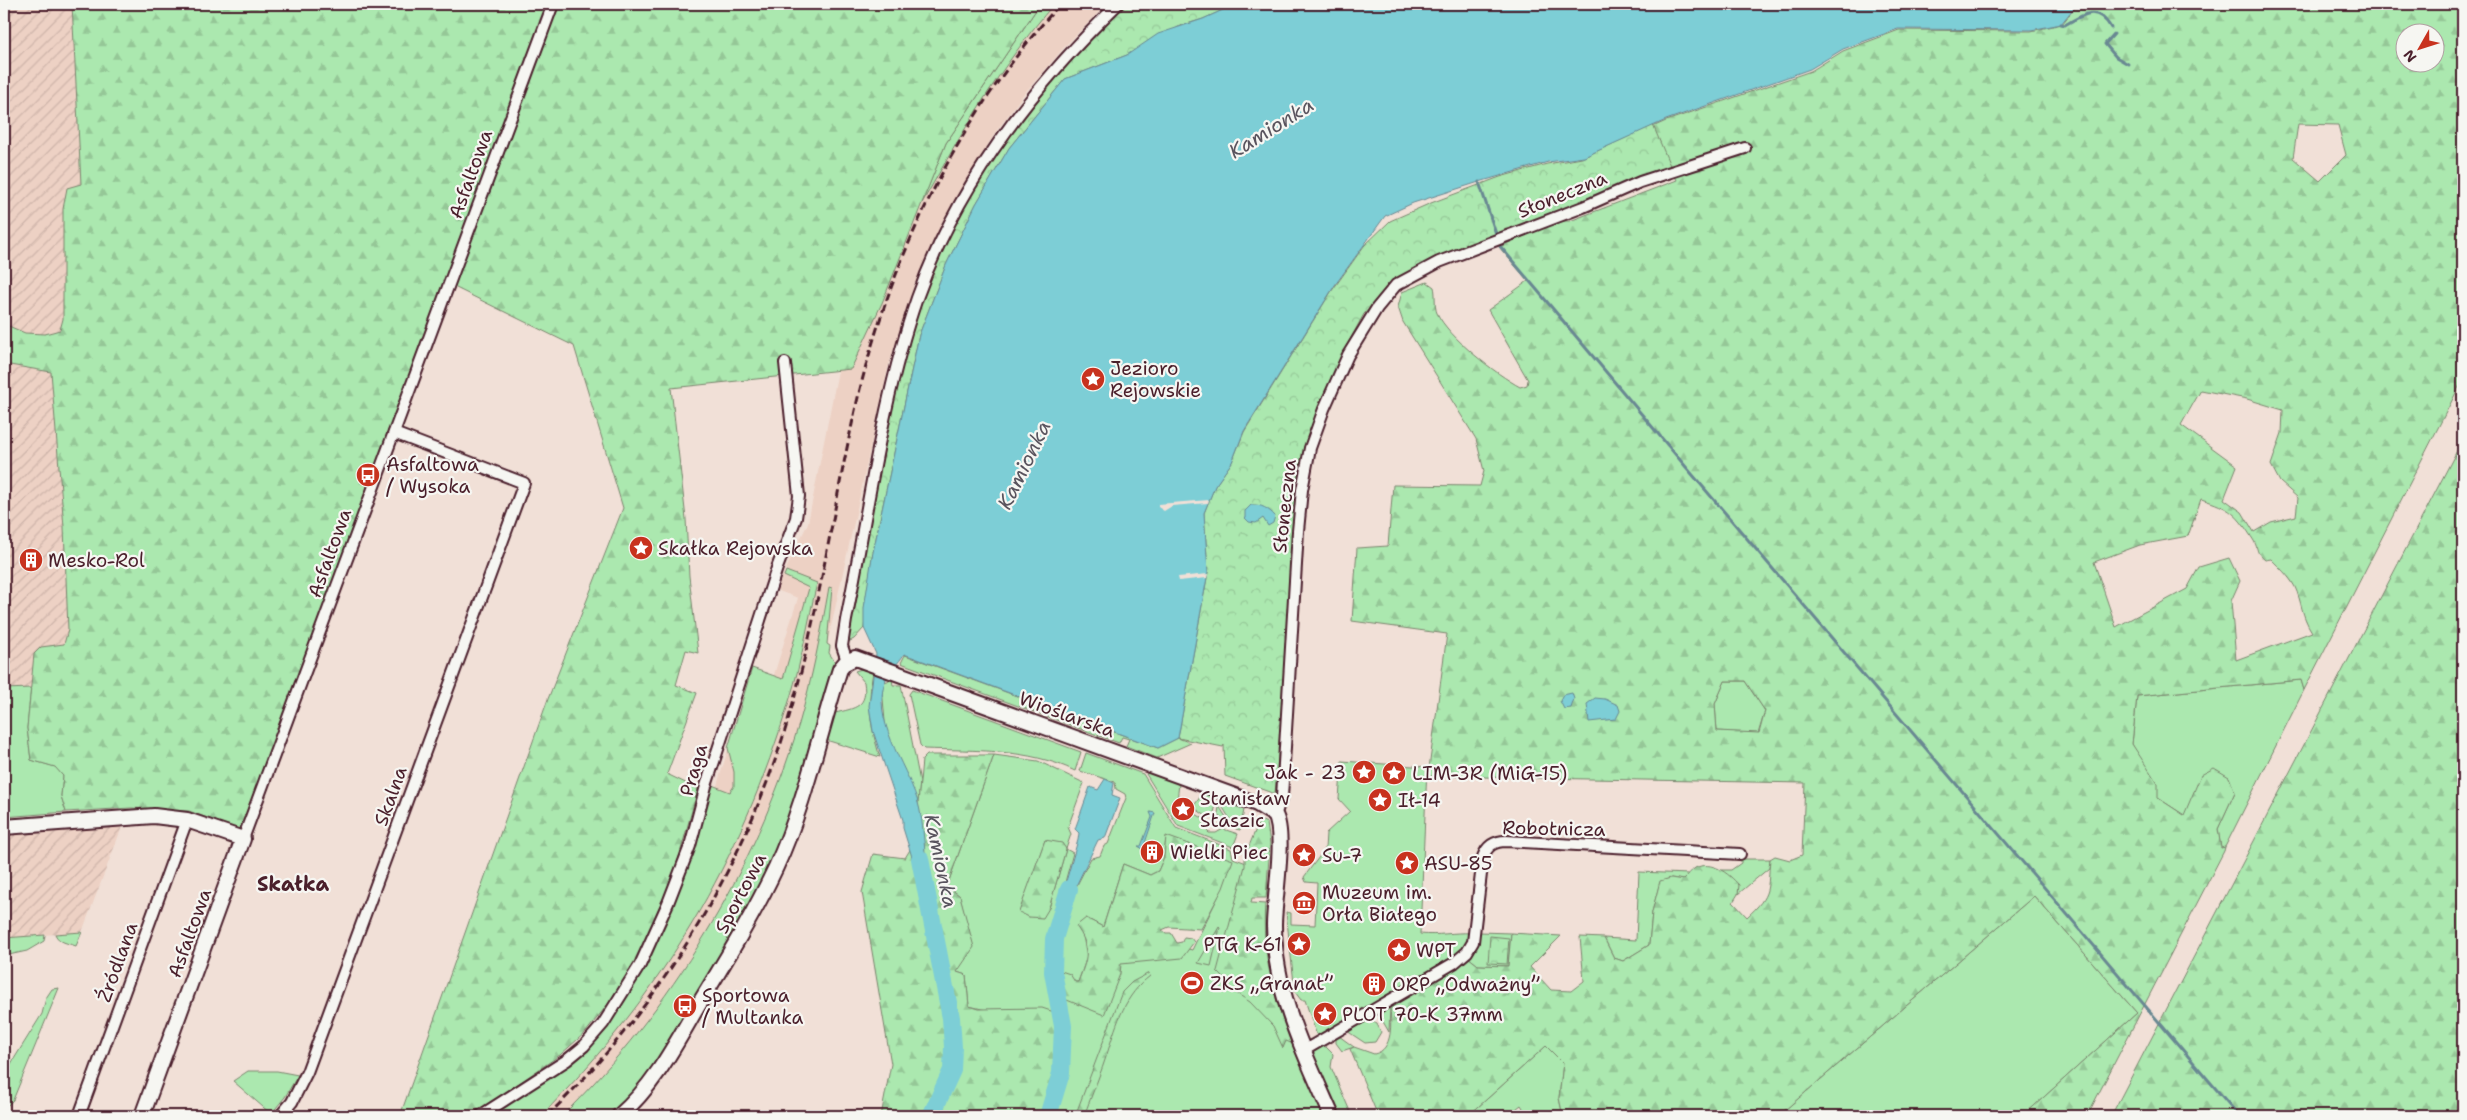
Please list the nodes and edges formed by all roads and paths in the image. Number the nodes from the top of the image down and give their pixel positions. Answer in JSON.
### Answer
{"nodes":[{"id":1,"x":553,"y":4,"type":"edge"},
{"id":2,"x":1118,"y":4,"type":"edge"},
{"id":3,"x":1745,"y":148,"type":"dead end"},
{"id":4,"x":785,"y":363,"type":"dead end"},
{"id":5,"x":394,"y":433,"type":"junction"},
{"id":6,"x":846,"y":662,"type":"junction"},
{"id":7,"x":1275,"y":815,"type":"junction"},
{"id":8,"x":187,"y":820,"type":"junction"},
{"id":9,"x":4,"y":827,"type":"edge"},
{"id":10,"x":243,"y":839,"type":"junction"},
{"id":11,"x":1740,"y":854,"type":"dead end"},
{"id":12,"x":1303,"y":1051,"type":"junction"},
{"id":13,"x":79,"y":1116,"type":"edge"},
{"id":14,"x":142,"y":1116,"type":"edge"},
{"id":15,"x":280,"y":1116,"type":"edge"},
{"id":16,"x":480,"y":1116,"type":"edge"},
{"id":17,"x":620,"y":1116,"type":"edge"},
{"id":18,"x":1332,"y":1116,"type":"edge"}],
"edges":[{"from":1,"to":5,"type":"street","name":"Asfaltowa"},
{"from":2,"to":6,"type":"street"},
{"from":3,"to":7,"type":"street","name":"Słoneczna"},
{"from":4,"to":16,"type":"street","name":"Praga"},
{"from":5,"to":10,"type":"street","name":"Asfaltowa"},
{"from":5,"to":15,"type":"street","name":"Skalna"},
{"from":6,"to":7,"type":"street","name":"Wioślarska"},
{"from":6,"to":17,"type":"street","name":"Sportowa"},
{"from":7,"to":12,"type":"street","name":"Słoneczna"},
{"from":8,"to":9,"type":"street"},
{"from":8,"to":10,"type":"street"},
{"from":8,"to":13,"type":"street","name":"Źródlana"},
{"from":10,"to":14,"type":"street","name":"Asfaltowa"},
{"from":11,"to":12,"type":"street","name":"Robotnicza"},
{"from":12,"to":18,"type":"street","name":"Słoneczna"}]}
